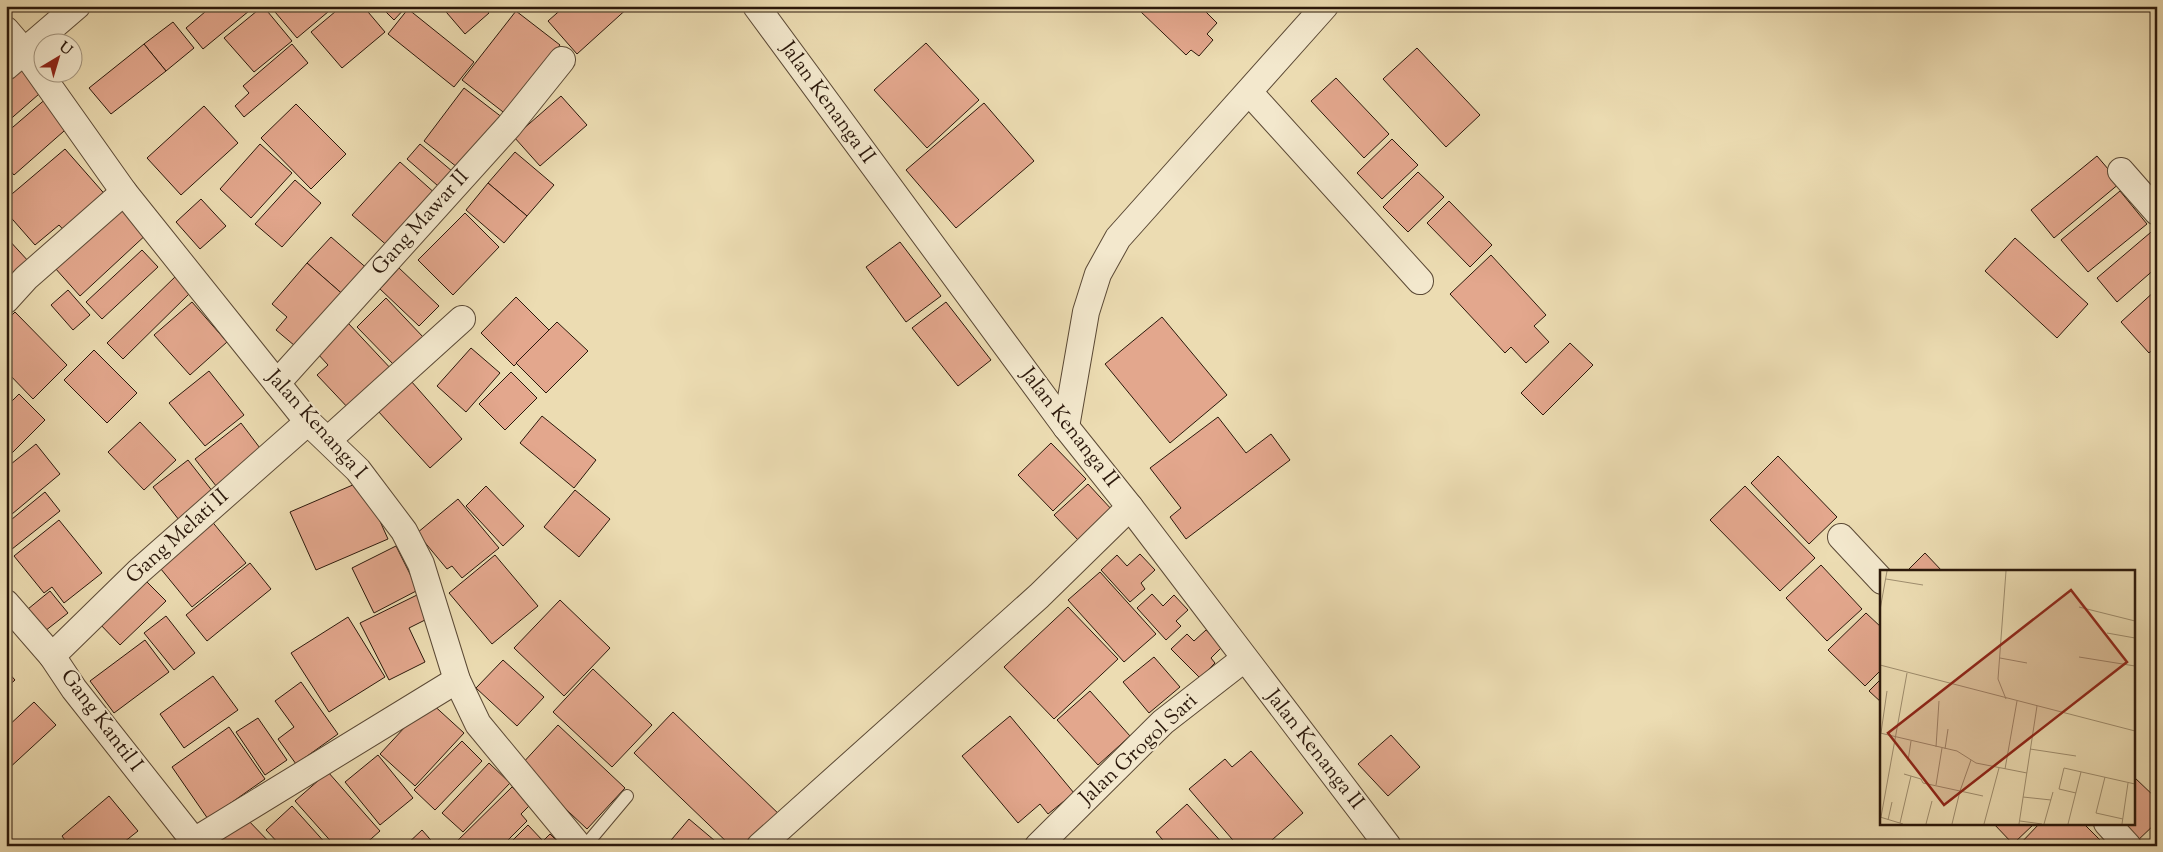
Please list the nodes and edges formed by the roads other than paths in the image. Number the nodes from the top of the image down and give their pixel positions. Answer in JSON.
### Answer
{"nodes":[{"id":1,"x":77,"y":6,"type":"edge"},
{"id":2,"x":756,"y":6,"type":"edge"},
{"id":3,"x":1325,"y":6,"type":"edge"},
{"id":4,"x":6,"y":30,"type":"edge"},
{"id":5,"x":15,"y":59,"type":"edge"},
{"id":6,"x":562,"y":60,"type":"dead end"},
{"id":7,"x":1249,"y":92,"type":"junction"},
{"id":8,"x":2121,"y":171,"type":"dead end"},
{"id":9,"x":124,"y":192,"type":"junction"},
{"id":10,"x":2157,"y":212,"type":"edge"},
{"id":11,"x":1420,"y":281,"type":"dead end"},
{"id":12,"x":6,"y":300,"type":"edge"},
{"id":13,"x":462,"y":319,"type":"dead end"},
{"id":14,"x":277,"y":382,"type":"junction"},
{"id":15,"x":308,"y":422,"type":"junction"},
{"id":16,"x":1066,"y":428,"type":"junction"},
{"id":17,"x":328,"y":440,"type":"junction"},
{"id":18,"x":1130,"y":507,"type":"junction"},
{"id":19,"x":1841,"y":537,"type":"dead end"},
{"id":20,"x":1880,"y":578,"type":"edge"},
{"id":21,"x":6,"y":603,"type":"edge"},
{"id":22,"x":52,"y":656,"type":"junction"},
{"id":23,"x":1244,"y":659,"type":"junction"},
{"id":24,"x":456,"y":680,"type":"junction"},
{"id":25,"x":627,"y":796,"type":"dead end"},
{"id":26,"x":2108,"y":824,"type":"edge"},
{"id":27,"x":193,"y":844,"type":"edge"},
{"id":28,"x":579,"y":846,"type":"edge"},
{"id":29,"x":585,"y":846,"type":"edge"},
{"id":30,"x":760,"y":846,"type":"edge"},
{"id":31,"x":1038,"y":846,"type":"edge"},
{"id":32,"x":1388,"y":846,"type":"edge"},
{"id":33,"x":2128,"y":846,"type":"edge"}],
"edges":[{"from":1,"to":5,"type":"street"},
{"from":2,"to":16,"type":"street","name":"Jalan Kenanga II"},
{"from":3,"to":7,"type":"street"},
{"from":4,"to":5,"type":"street","name":"Jalan Kenanga I"},
{"from":5,"to":9,"type":"street","name":"Jalan Kenanga I"},
{"from":6,"to":14,"type":"street","name":"Gang Mawar II"},
{"from":7,"to":11,"type":"street"},
{"from":7,"to":16,"type":"street"},
{"from":8,"to":10,"type":"street"},
{"from":9,"to":12,"type":"street"},
{"from":9,"to":14,"type":"street","name":"Jalan Kenanga I"},
{"from":13,"to":17,"type":"street"},
{"from":14,"to":15,"type":"street","name":"Jalan Kenanga I"},
{"from":15,"to":17,"type":"street","name":"Jalan Kenanga I"},
{"from":15,"to":22,"type":"street","name":"Gang Melati II"},
{"from":16,"to":18,"type":"street","name":"Jalan Kenanga II"},
{"from":17,"to":24,"type":"street","name":"Jalan Kenanga I"},
{"from":18,"to":23,"type":"street","name":"Jalan Kenanga II"},
{"from":18,"to":30,"type":"street"},
{"from":19,"to":20,"type":"street"},
{"from":21,"to":22,"type":"street","name":"Gang Kantil I"},
{"from":22,"to":27,"type":"street","name":"Gang Kantil I"},
{"from":23,"to":31,"type":"street","name":"Jalan Grogol Sari"},
{"from":23,"to":32,"type":"street","name":"Jalan Kenanga II"},
{"from":24,"to":27,"type":"street"},
{"from":24,"to":28,"type":"street","name":"Jalan Kenanga I"},
{"from":25,"to":29,"type":"lane"},
{"from":26,"to":33,"type":"street"}]}
